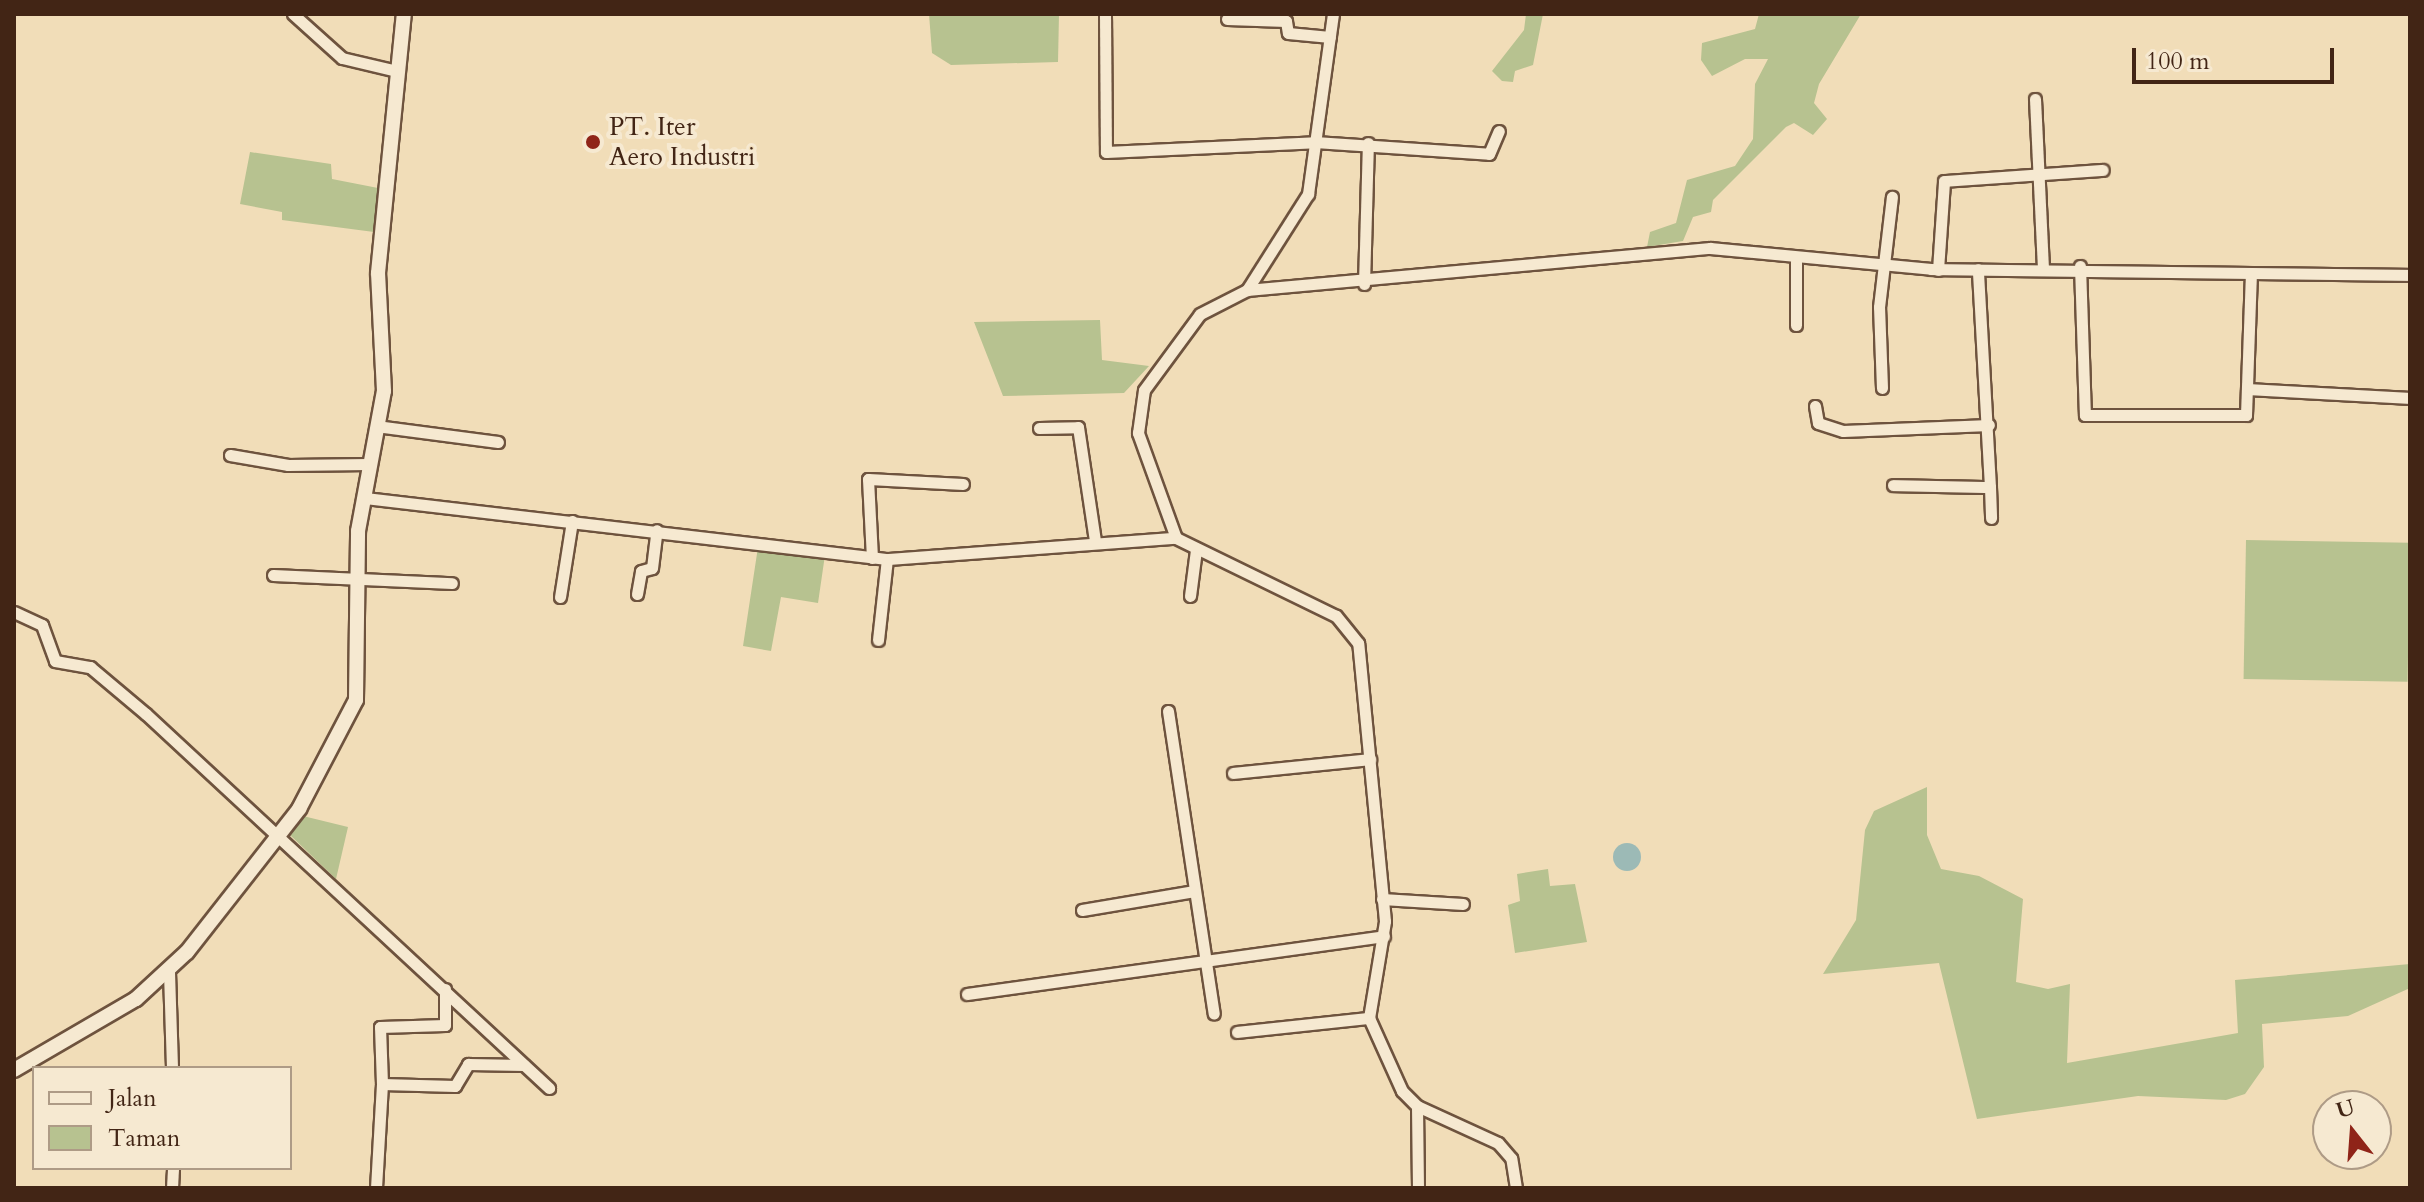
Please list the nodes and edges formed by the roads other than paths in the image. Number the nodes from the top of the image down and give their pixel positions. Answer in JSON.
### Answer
{"nodes":[{"id":1,"x":293,"y":14,"type":"edge"},
{"id":2,"x":404,"y":14,"type":"edge"},
{"id":3,"x":1105,"y":14,"type":"edge"},
{"id":4,"x":1333,"y":14,"type":"edge"},
{"id":5,"x":1227,"y":19,"type":"dead end"},
{"id":6,"x":1330,"y":37,"type":"junction"},
{"id":7,"x":397,"y":71,"type":"junction"},
{"id":8,"x":2035,"y":99,"type":"dead end"},
{"id":9,"x":1499,"y":131,"type":"dead end"},
{"id":10,"x":1315,"y":142,"type":"junction"},
{"id":11,"x":1368,"y":143,"type":"junction"},
{"id":12,"x":2103,"y":170,"type":"dead end"},
{"id":13,"x":2041,"y":178,"type":"junction"},
{"id":14,"x":1892,"y":197,"type":"dead end"},
{"id":15,"x":1796,"y":261,"type":"junction"},
{"id":16,"x":1885,"y":265,"type":"junction"},
{"id":17,"x":2080,"y":266,"type":"junction"},
{"id":18,"x":2043,"y":268,"type":"junction"},
{"id":19,"x":1978,"y":269,"type":"junction"},
{"id":20,"x":1938,"y":270,"type":"junction"},
{"id":21,"x":2251,"y":274,"type":"junction"},
{"id":22,"x":2410,"y":275,"type":"edge"},
{"id":23,"x":1364,"y":284,"type":"junction"},
{"id":24,"x":1247,"y":290,"type":"junction"},
{"id":25,"x":1796,"y":325,"type":"dead end"},
{"id":26,"x":1882,"y":388,"type":"dead end"},
{"id":27,"x":2248,"y":389,"type":"junction"},
{"id":28,"x":2410,"y":398,"type":"edge"},
{"id":29,"x":1815,"y":406,"type":"dead end"},
{"id":30,"x":1989,"y":425,"type":"junction"},
{"id":31,"x":376,"y":426,"type":"junction"},
{"id":32,"x":1039,"y":428,"type":"dead end"},
{"id":33,"x":498,"y":442,"type":"dead end"},
{"id":34,"x":230,"y":455,"type":"dead end"},
{"id":35,"x":369,"y":464,"type":"junction"},
{"id":36,"x":963,"y":484,"type":"dead end"},
{"id":37,"x":1893,"y":485,"type":"dead end"},
{"id":38,"x":1990,"y":487,"type":"junction"},
{"id":39,"x":365,"y":498,"type":"junction"},
{"id":40,"x":1991,"y":518,"type":"dead end"},
{"id":41,"x":572,"y":521,"type":"junction"},
{"id":42,"x":657,"y":530,"type":"junction"},
{"id":43,"x":1176,"y":538,"type":"junction"},
{"id":44,"x":1095,"y":541,"type":"junction"},
{"id":45,"x":1196,"y":550,"type":"junction"},
{"id":46,"x":872,"y":558,"type":"junction"},
{"id":47,"x":887,"y":559,"type":"junction"},
{"id":48,"x":273,"y":575,"type":"dead end"},
{"id":49,"x":355,"y":578,"type":"junction"},
{"id":50,"x":452,"y":583,"type":"dead end"},
{"id":51,"x":637,"y":594,"type":"dead end"},
{"id":52,"x":1190,"y":596,"type":"dead end"},
{"id":53,"x":560,"y":597,"type":"dead end"},
{"id":54,"x":14,"y":612,"type":"edge"},
{"id":55,"x":878,"y":640,"type":"dead end"},
{"id":56,"x":1168,"y":711,"type":"dead end"},
{"id":57,"x":1370,"y":759,"type":"junction"},
{"id":58,"x":1233,"y":773,"type":"dead end"},
{"id":59,"x":279,"y":833,"type":"junction"},
{"id":60,"x":1194,"y":891,"type":"junction"},
{"id":61,"x":1382,"y":899,"type":"junction"},
{"id":62,"x":1463,"y":904,"type":"dead end"},
{"id":63,"x":1082,"y":910,"type":"dead end"},
{"id":64,"x":1384,"y":936,"type":"junction"},
{"id":65,"x":1205,"y":962,"type":"junction"},
{"id":66,"x":169,"y":972,"type":"junction"},
{"id":67,"x":445,"y":989,"type":"junction"},
{"id":68,"x":967,"y":994,"type":"dead end"},
{"id":69,"x":1214,"y":1014,"type":"dead end"},
{"id":70,"x":1369,"y":1018,"type":"junction"},
{"id":71,"x":1237,"y":1032,"type":"dead end"},
{"id":72,"x":524,"y":1065,"type":"junction"},
{"id":73,"x":172,"y":1066,"type":"edge"},
{"id":74,"x":14,"y":1070,"type":"edge"},
{"id":75,"x":382,"y":1084,"type":"junction"},
{"id":76,"x":549,"y":1088,"type":"dead end"},
{"id":77,"x":1417,"y":1106,"type":"junction"},
{"id":78,"x":376,"y":1188,"type":"edge"},
{"id":79,"x":1418,"y":1188,"type":"edge"},
{"id":80,"x":1516,"y":1188,"type":"edge"}],
"edges":[{"from":1,"to":7,"type":"street"},
{"from":2,"to":7,"type":"street"},
{"from":3,"to":10,"type":"street"},
{"from":4,"to":6,"type":"street"},
{"from":5,"to":6,"type":"street"},
{"from":6,"to":10,"type":"street"},
{"from":7,"to":31,"type":"street"},
{"from":8,"to":13,"type":"street"},
{"from":9,"to":11,"type":"street"},
{"from":10,"to":11,"type":"street"},
{"from":10,"to":24,"type":"street"},
{"from":11,"to":23,"type":"street"},
{"from":12,"to":13,"type":"street"},
{"from":13,"to":18,"type":"street"},
{"from":13,"to":20,"type":"street"},
{"from":14,"to":16,"type":"street"},
{"from":15,"to":16,"type":"street"},
{"from":15,"to":23,"type":"street"},
{"from":15,"to":25,"type":"street"},
{"from":16,"to":20,"type":"street"},
{"from":16,"to":26,"type":"street"},
{"from":17,"to":18,"type":"street"},
{"from":17,"to":21,"type":"street"},
{"from":17,"to":27,"type":"street"},
{"from":18,"to":19,"type":"street"},
{"from":19,"to":20,"type":"street"},
{"from":19,"to":30,"type":"street"},
{"from":21,"to":22,"type":"street"},
{"from":21,"to":27,"type":"street"},
{"from":23,"to":24,"type":"street"},
{"from":24,"to":43,"type":"street"},
{"from":27,"to":28,"type":"street"},
{"from":29,"to":30,"type":"street"},
{"from":30,"to":38,"type":"street"},
{"from":31,"to":33,"type":"street"},
{"from":31,"to":35,"type":"street"},
{"from":32,"to":44,"type":"street"},
{"from":34,"to":35,"type":"street"},
{"from":35,"to":39,"type":"street"},
{"from":36,"to":46,"type":"street"},
{"from":37,"to":38,"type":"street"},
{"from":38,"to":40,"type":"street"},
{"from":39,"to":41,"type":"street"},
{"from":39,"to":49,"type":"street"},
{"from":41,"to":42,"type":"street"},
{"from":41,"to":53,"type":"street"},
{"from":42,"to":46,"type":"street"},
{"from":42,"to":51,"type":"street"},
{"from":43,"to":44,"type":"street"},
{"from":43,"to":45,"type":"street"},
{"from":44,"to":47,"type":"street"},
{"from":45,"to":52,"type":"street"},
{"from":45,"to":57,"type":"street"},
{"from":46,"to":47,"type":"street"},
{"from":47,"to":55,"type":"street"},
{"from":48,"to":49,"type":"street"},
{"from":49,"to":50,"type":"street"},
{"from":49,"to":59,"type":"street"},
{"from":54,"to":59,"type":"street"},
{"from":56,"to":60,"type":"street"},
{"from":57,"to":58,"type":"street"},
{"from":57,"to":61,"type":"street"},
{"from":59,"to":66,"type":"street"},
{"from":59,"to":67,"type":"street"},
{"from":60,"to":63,"type":"street"},
{"from":60,"to":65,"type":"street"},
{"from":61,"to":62,"type":"street"},
{"from":61,"to":64,"type":"street"},
{"from":64,"to":65,"type":"street"},
{"from":64,"to":70,"type":"street"},
{"from":65,"to":68,"type":"street"},
{"from":65,"to":69,"type":"street"},
{"from":66,"to":73,"type":"street"},
{"from":66,"to":74,"type":"street"},
{"from":67,"to":72,"type":"street"},
{"from":67,"to":75,"type":"street"},
{"from":70,"to":71,"type":"street"},
{"from":70,"to":77,"type":"street"},
{"from":72,"to":75,"type":"street"},
{"from":72,"to":76,"type":"street"},
{"from":75,"to":78,"type":"street"},
{"from":77,"to":79,"type":"street"},
{"from":77,"to":80,"type":"street"}]}
